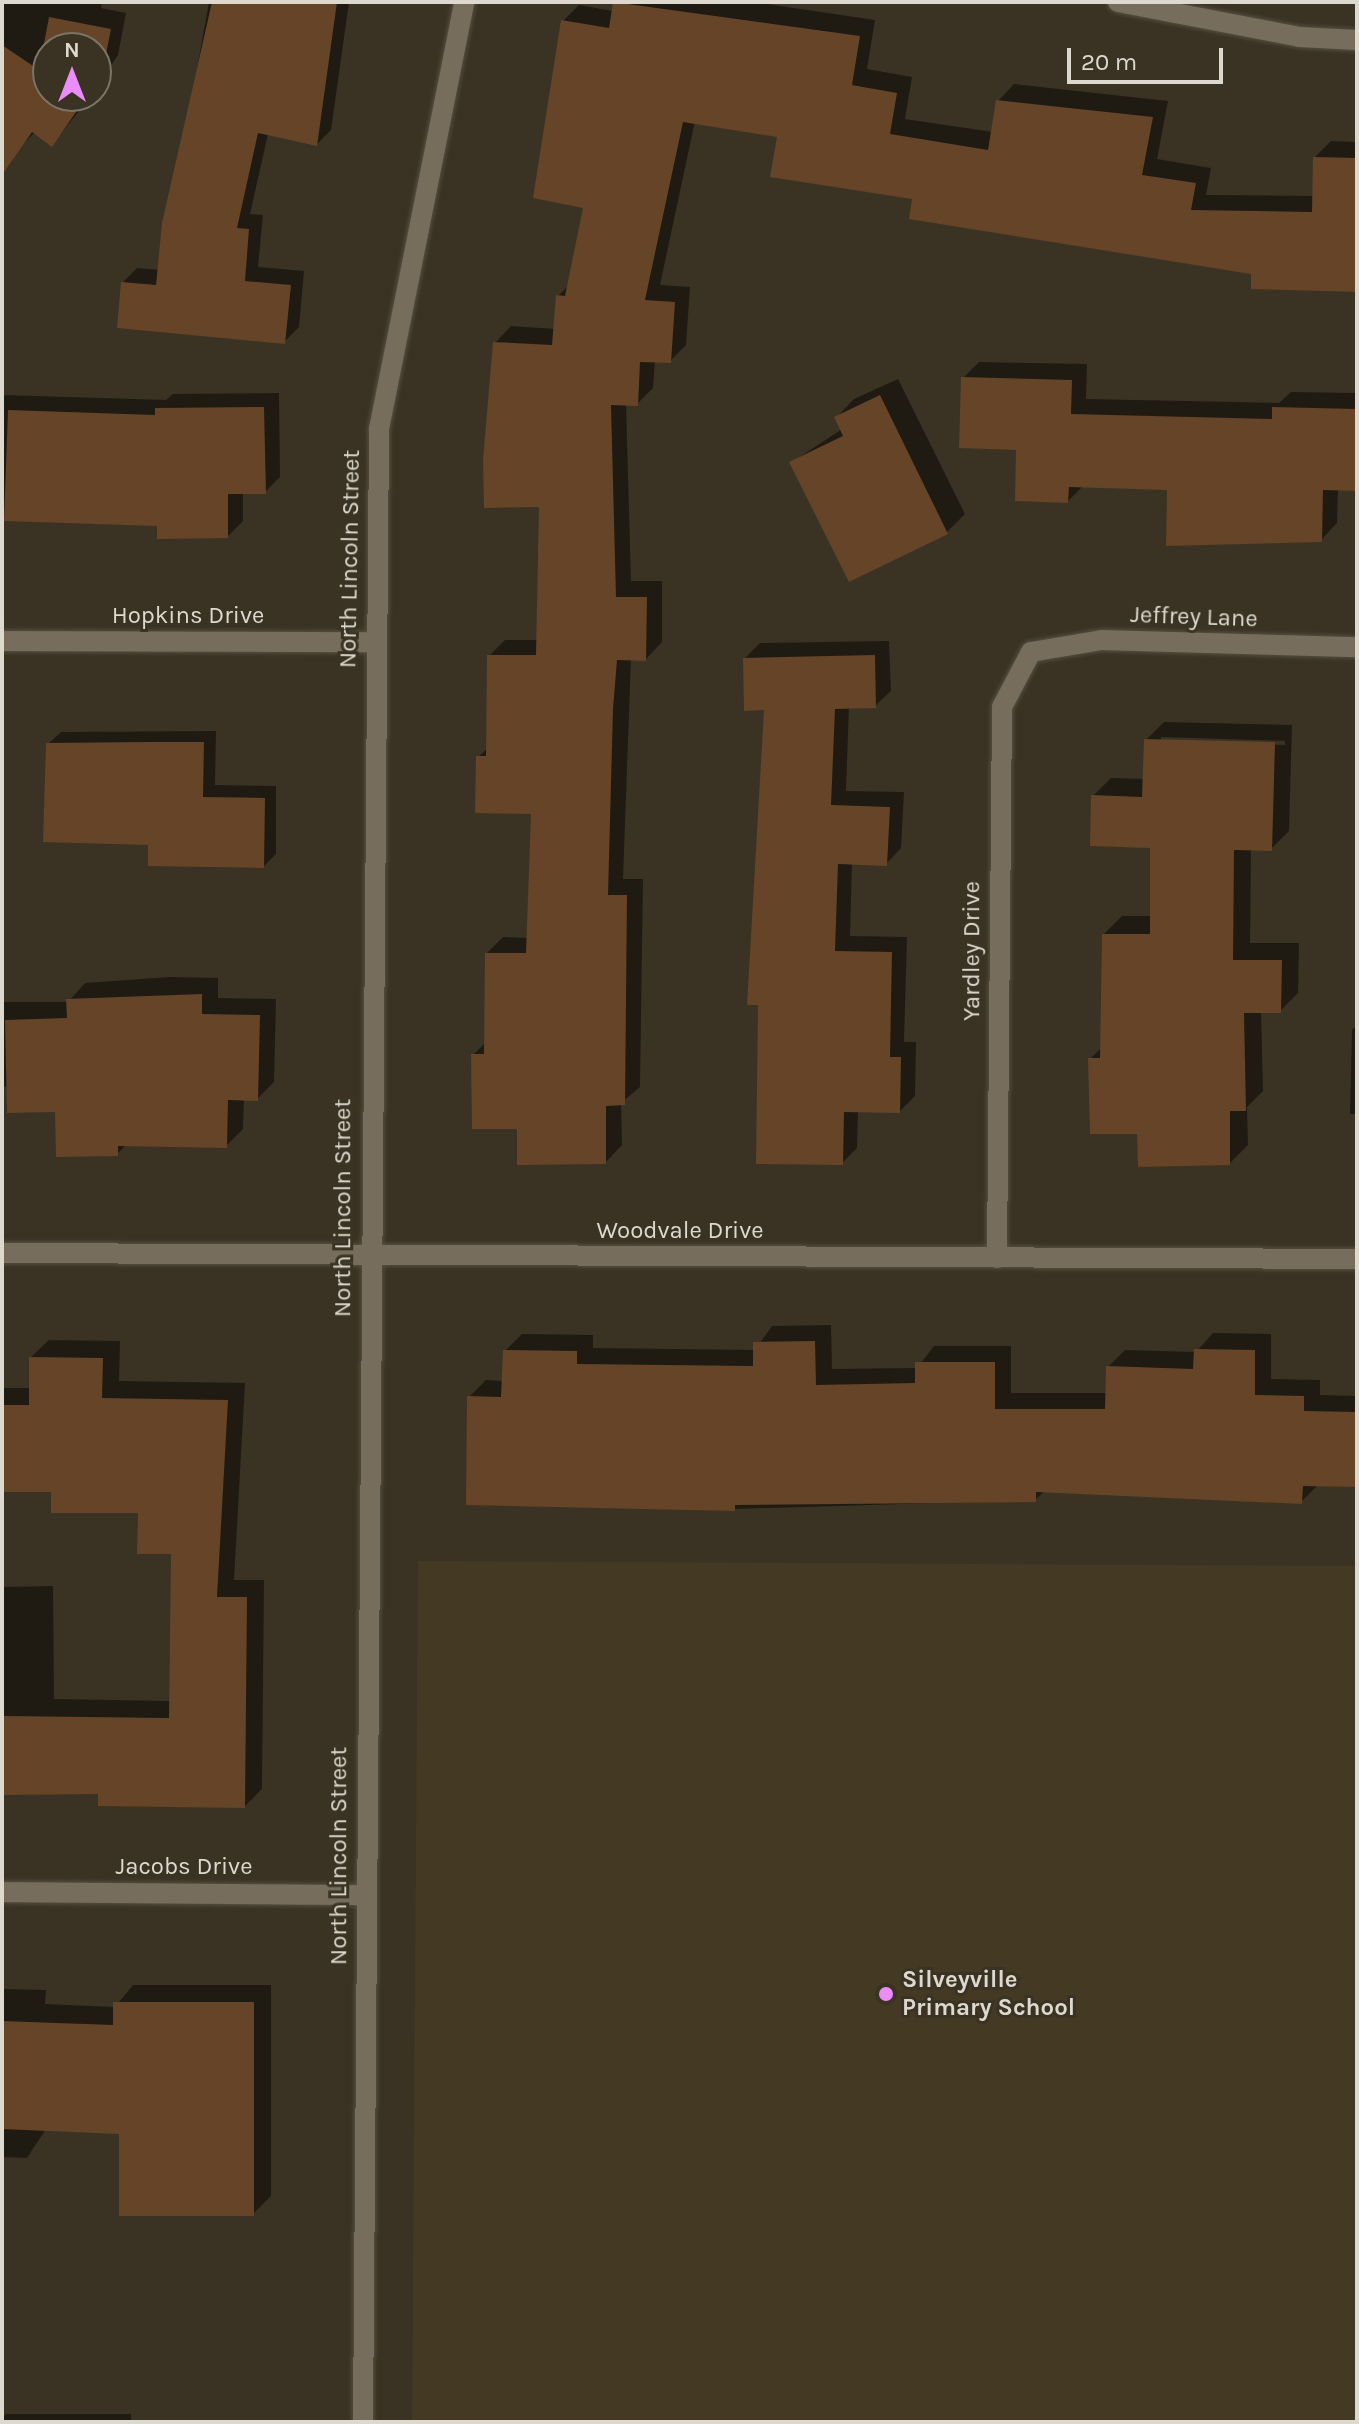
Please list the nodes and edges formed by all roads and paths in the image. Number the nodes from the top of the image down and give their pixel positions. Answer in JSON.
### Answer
{"nodes":[{"id":1,"x":464,"y":2,"type":"edge"},
{"id":2,"x":1118,"y":2,"type":"edge"},
{"id":3,"x":1357,"y":40,"type":"edge"},
{"id":4,"x":2,"y":641,"type":"edge"},
{"id":5,"x":373,"y":642,"type":"junction"},
{"id":6,"x":1357,"y":647,"type":"edge"},
{"id":7,"x":1031,"y":652,"type":"joint"},
{"id":8,"x":2,"y":1253,"type":"edge"},
{"id":9,"x":369,"y":1255,"type":"junction"},
{"id":10,"x":997,"y":1258,"type":"junction"},
{"id":11,"x":1357,"y":1259,"type":"edge"},
{"id":12,"x":2,"y":1892,"type":"edge"},
{"id":13,"x":365,"y":1895,"type":"junction"},
{"id":14,"x":363,"y":2422,"type":"edge"}],
"edges":[{"from":1,"to":5,"type":"street","name":"North Lincoln Street"},
{"from":2,"to":3,"type":"street"},
{"from":4,"to":5,"type":"street","name":"Hopkins Drive"},
{"from":5,"to":9,"type":"street","name":"North Lincoln Street"},
{"from":6,"to":7,"type":"street","name":"Jeffrey Lane"},
{"from":7,"to":10,"type":"street","name":"Yardley Drive"},
{"from":8,"to":9,"type":"street","name":"Woodvale Drive"},
{"from":9,"to":10,"type":"street","name":"Woodvale Drive"},
{"from":9,"to":13,"type":"street","name":"North Lincoln Street"},
{"from":10,"to":11,"type":"street","name":"Woodvale Drive"},
{"from":12,"to":13,"type":"street","name":"Jacobs Drive"},
{"from":13,"to":14,"type":"street","name":"North Lincoln Street"}]}
